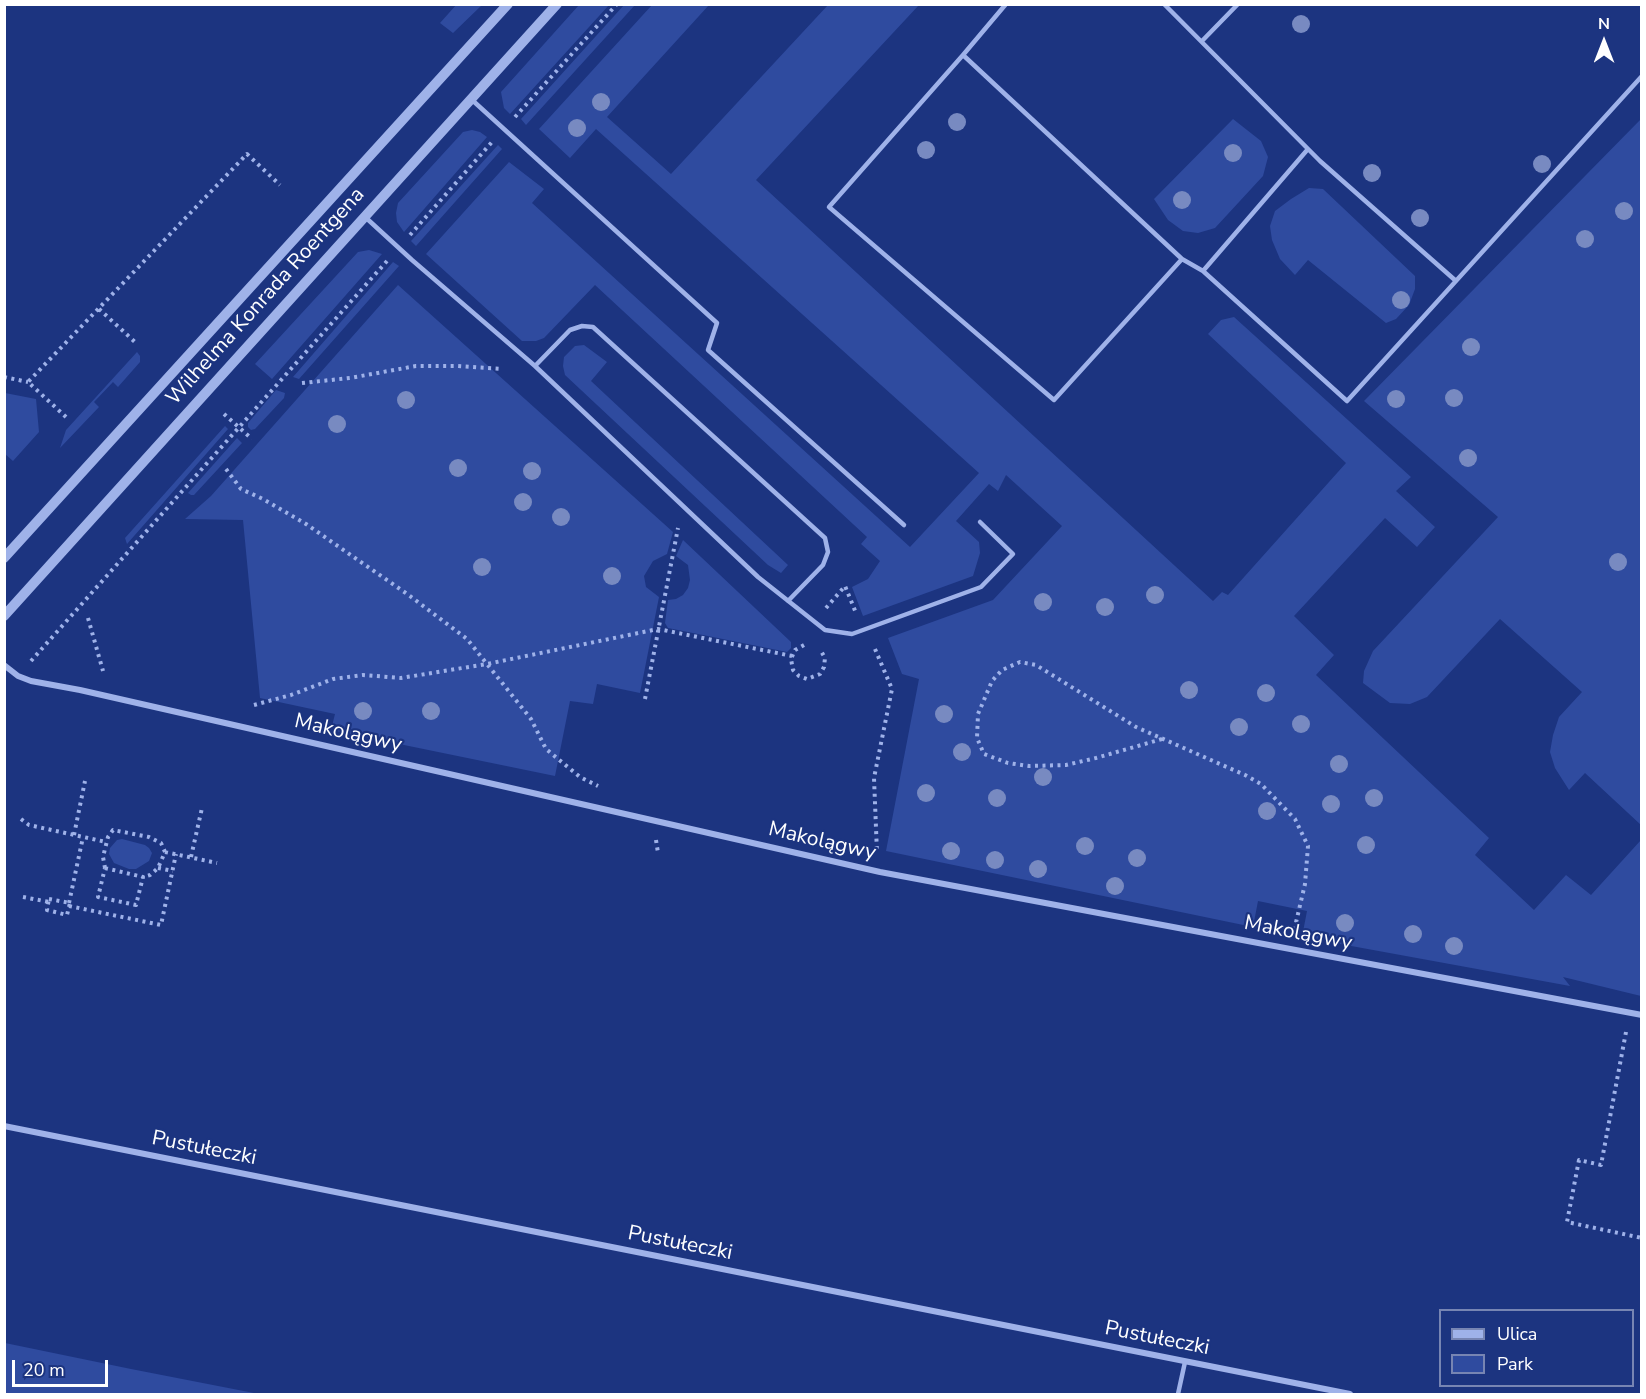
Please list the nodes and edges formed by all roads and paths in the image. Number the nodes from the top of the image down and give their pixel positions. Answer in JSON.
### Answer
{"nodes":[{"id":1,"x":508,"y":4,"type":"edge"},
{"id":2,"x":557,"y":4,"type":"edge"},
{"id":3,"x":617,"y":4,"type":"edge"},
{"id":4,"x":1006,"y":4,"type":"edge"},
{"id":5,"x":1164,"y":4,"type":"edge"},
{"id":6,"x":1238,"y":4,"type":"edge"},
{"id":7,"x":1202,"y":41,"type":"junction"},
{"id":8,"x":963,"y":55,"type":"junction"},
{"id":9,"x":1641,"y":76,"type":"edge"},
{"id":10,"x":471,"y":99,"type":"junction"},
{"id":11,"x":503,"y":130,"type":"junction"},
{"id":12,"x":1308,"y":149,"type":"junction"},
{"id":13,"x":280,"y":185,"type":"dead end"},
{"id":14,"x":364,"y":216,"type":"junction"},
{"id":15,"x":399,"y":248,"type":"junction"},
{"id":16,"x":1182,"y":259,"type":"junction"},
{"id":17,"x":1203,"y":271,"type":"junction"},
{"id":18,"x":1456,"y":281,"type":"junction"},
{"id":19,"x":99,"y":309,"type":"junction"},
{"id":20,"x":135,"y":342,"type":"dead end"},
{"id":21,"x":535,"y":366,"type":"junction"},
{"id":22,"x":502,"y":369,"type":"dead end"},
{"id":23,"x":4,"y":377,"type":"edge"},
{"id":24,"x":28,"y":382,"type":"junction"},
{"id":25,"x":302,"y":383,"type":"dead end"},
{"id":26,"x":224,"y":414,"type":"dead end"},
{"id":27,"x":66,"y":417,"type":"dead end"},
{"id":28,"x":239,"y":427,"type":"junction"},
{"id":29,"x":252,"y":439,"type":"dead end"},
{"id":30,"x":225,"y":469,"type":"dead end"},
{"id":31,"x":980,"y":522,"type":"dead end"},
{"id":32,"x":904,"y":525,"type":"dead end"},
{"id":33,"x":678,"y":528,"type":"dead end"},
{"id":34,"x":4,"y":558,"type":"edge"},
{"id":35,"x":788,"y":601,"type":"junction"},
{"id":36,"x":4,"y":616,"type":"edge"},
{"id":37,"x":88,"y":618,"type":"dead end"},
{"id":38,"x":813,"y":621,"type":"junction"},
{"id":39,"x":658,"y":630,"type":"junction"},
{"id":40,"x":863,"y":630,"type":"junction"},
{"id":41,"x":804,"y":645,"type":"dead end"},
{"id":42,"x":875,"y":649,"type":"dead end"},
{"id":43,"x":821,"y":651,"type":"dead end"},
{"id":44,"x":792,"y":656,"type":"junction"},
{"id":45,"x":31,"y":661,"type":"dead end"},
{"id":46,"x":487,"y":664,"type":"junction"},
{"id":47,"x":4,"y":665,"type":"edge"},
{"id":48,"x":103,"y":671,"type":"dead end"},
{"id":49,"x":645,"y":699,"type":"dead end"},
{"id":50,"x":254,"y":705,"type":"dead end"},
{"id":51,"x":1162,"y":739,"type":"junction"},
{"id":52,"x":85,"y":781,"type":"dead end"},
{"id":53,"x":599,"y":786,"type":"dead end"},
{"id":54,"x":202,"y":808,"type":"dead end"},
{"id":55,"x":21,"y":819,"type":"dead end"},
{"id":56,"x":654,"y":822,"type":"junction"},
{"id":57,"x":74,"y":835,"type":"junction"},
{"id":58,"x":83,"y":837,"type":"junction"},
{"id":59,"x":106,"y":842,"type":"junction"},
{"id":60,"x":165,"y":852,"type":"junction"},
{"id":61,"x":658,"y":853,"type":"dead end"},
{"id":62,"x":176,"y":854,"type":"junction"},
{"id":63,"x":191,"y":857,"type":"junction"},
{"id":64,"x":217,"y":863,"type":"dead end"},
{"id":65,"x":105,"y":868,"type":"junction"},
{"id":66,"x":158,"y":868,"type":"junction"},
{"id":67,"x":173,"y":871,"type":"junction"},
{"id":68,"x":880,"y":872,"type":"junction"},
{"id":69,"x":143,"y":877,"type":"junction"},
{"id":70,"x":23,"y":897,"type":"dead end"},
{"id":71,"x":49,"y":902,"type":"junction"},
{"id":72,"x":69,"y":904,"type":"junction"},
{"id":73,"x":1290,"y":949,"type":"junction"},
{"id":74,"x":1641,"y":1015,"type":"edge"},
{"id":75,"x":1634,"y":1033,"type":"dead end"},
{"id":76,"x":4,"y":1126,"type":"edge"},
{"id":77,"x":1641,"y":1238,"type":"edge"},
{"id":78,"x":1185,"y":1362,"type":"junction"},
{"id":79,"x":1178,"y":1395,"type":"edge"},
{"id":80,"x":1350,"y":1395,"type":"edge"}],
"edges":[{"from":1,"to":34,"type":"street","name":"Wilhelma Konrada Roentgena"},
{"from":2,"to":10,"type":"street","name":"Wilhelma Konrada Roentgena"},
{"from":3,"to":11,"type":"path"},
{"from":4,"to":8,"type":"lane"},
{"from":5,"to":7,"type":"lane"},
{"from":6,"to":7,"type":"lane"},
{"from":7,"to":12,"type":"lane"},
{"from":8,"to":16,"type":"lane"},
{"from":8,"to":16,"type":"lane"},
{"from":9,"to":18,"type":"lane"},
{"from":10,"to":11,"type":"lane"},
{"from":10,"to":14,"type":"street","name":"Wilhelma Konrada Roentgena"},
{"from":11,"to":15,"type":"path"},
{"from":11,"to":32,"type":"lane"},
{"from":12,"to":17,"type":"lane"},
{"from":12,"to":18,"type":"lane"},
{"from":13,"to":19,"type":"path"},
{"from":14,"to":15,"type":"lane"},
{"from":14,"to":36,"type":"street","name":"Wilhelma Konrada Roentgena"},
{"from":15,"to":21,"type":"lane"},
{"from":15,"to":28,"type":"path"},
{"from":16,"to":17,"type":"lane"},
{"from":17,"to":18,"type":"lane"},
{"from":19,"to":20,"type":"path"},
{"from":19,"to":24,"type":"path"},
{"from":21,"to":35,"type":"lane"},
{"from":21,"to":35,"type":"lane"},
{"from":22,"to":25,"type":"path"},
{"from":23,"to":24,"type":"path"},
{"from":24,"to":27,"type":"path"},
{"from":26,"to":28,"type":"path"},
{"from":28,"to":29,"type":"path"},
{"from":28,"to":45,"type":"path"},
{"from":30,"to":46,"type":"path"},
{"from":31,"to":40,"type":"lane"},
{"from":33,"to":39,"type":"path"},
{"from":35,"to":38,"type":"lane"},
{"from":37,"to":48,"type":"path"},
{"from":38,"to":40,"type":"lane"},
{"from":38,"to":40,"type":"path"},
{"from":39,"to":44,"type":"path"},
{"from":39,"to":46,"type":"path"},
{"from":39,"to":49,"type":"path"},
{"from":41,"to":44,"type":"path"},
{"from":42,"to":68,"type":"path"},
{"from":43,"to":44,"type":"path"},
{"from":46,"to":50,"type":"path"},
{"from":46,"to":53,"type":"path"},
{"from":47,"to":56,"type":"street","name":"Makolągwy"},
{"from":51,"to":51,"type":"path"},
{"from":51,"to":73,"type":"path"},
{"from":52,"to":57,"type":"path"},
{"from":54,"to":63,"type":"path"},
{"from":55,"to":57,"type":"path"},
{"from":56,"to":61,"type":"path"},
{"from":56,"to":68,"type":"street","name":"Makolągwy"},
{"from":57,"to":58,"type":"path"},
{"from":58,"to":59,"type":"path"},
{"from":58,"to":72,"type":"path"},
{"from":59,"to":60,"type":"path"},
{"from":59,"to":65,"type":"path"},
{"from":60,"to":62,"type":"path"},
{"from":60,"to":66,"type":"path"},
{"from":62,"to":63,"type":"path"},
{"from":62,"to":67,"type":"path"},
{"from":63,"to":64,"type":"path"},
{"from":65,"to":69,"type":"path"},
{"from":65,"to":69,"type":"path"},
{"from":66,"to":67,"type":"path"},
{"from":66,"to":69,"type":"path"},
{"from":67,"to":72,"type":"path"},
{"from":68,"to":73,"type":"street","name":"Makolągwy"},
{"from":70,"to":71,"type":"path"},
{"from":71,"to":72,"type":"path"},
{"from":71,"to":72,"type":"path"},
{"from":73,"to":74,"type":"street","name":"Makolągwy"},
{"from":75,"to":77,"type":"path"},
{"from":76,"to":78,"type":"street","name":"Pustułeczki"},
{"from":78,"to":79,"type":"lane"},
{"from":78,"to":80,"type":"street","name":"Pustułeczki"}]}
